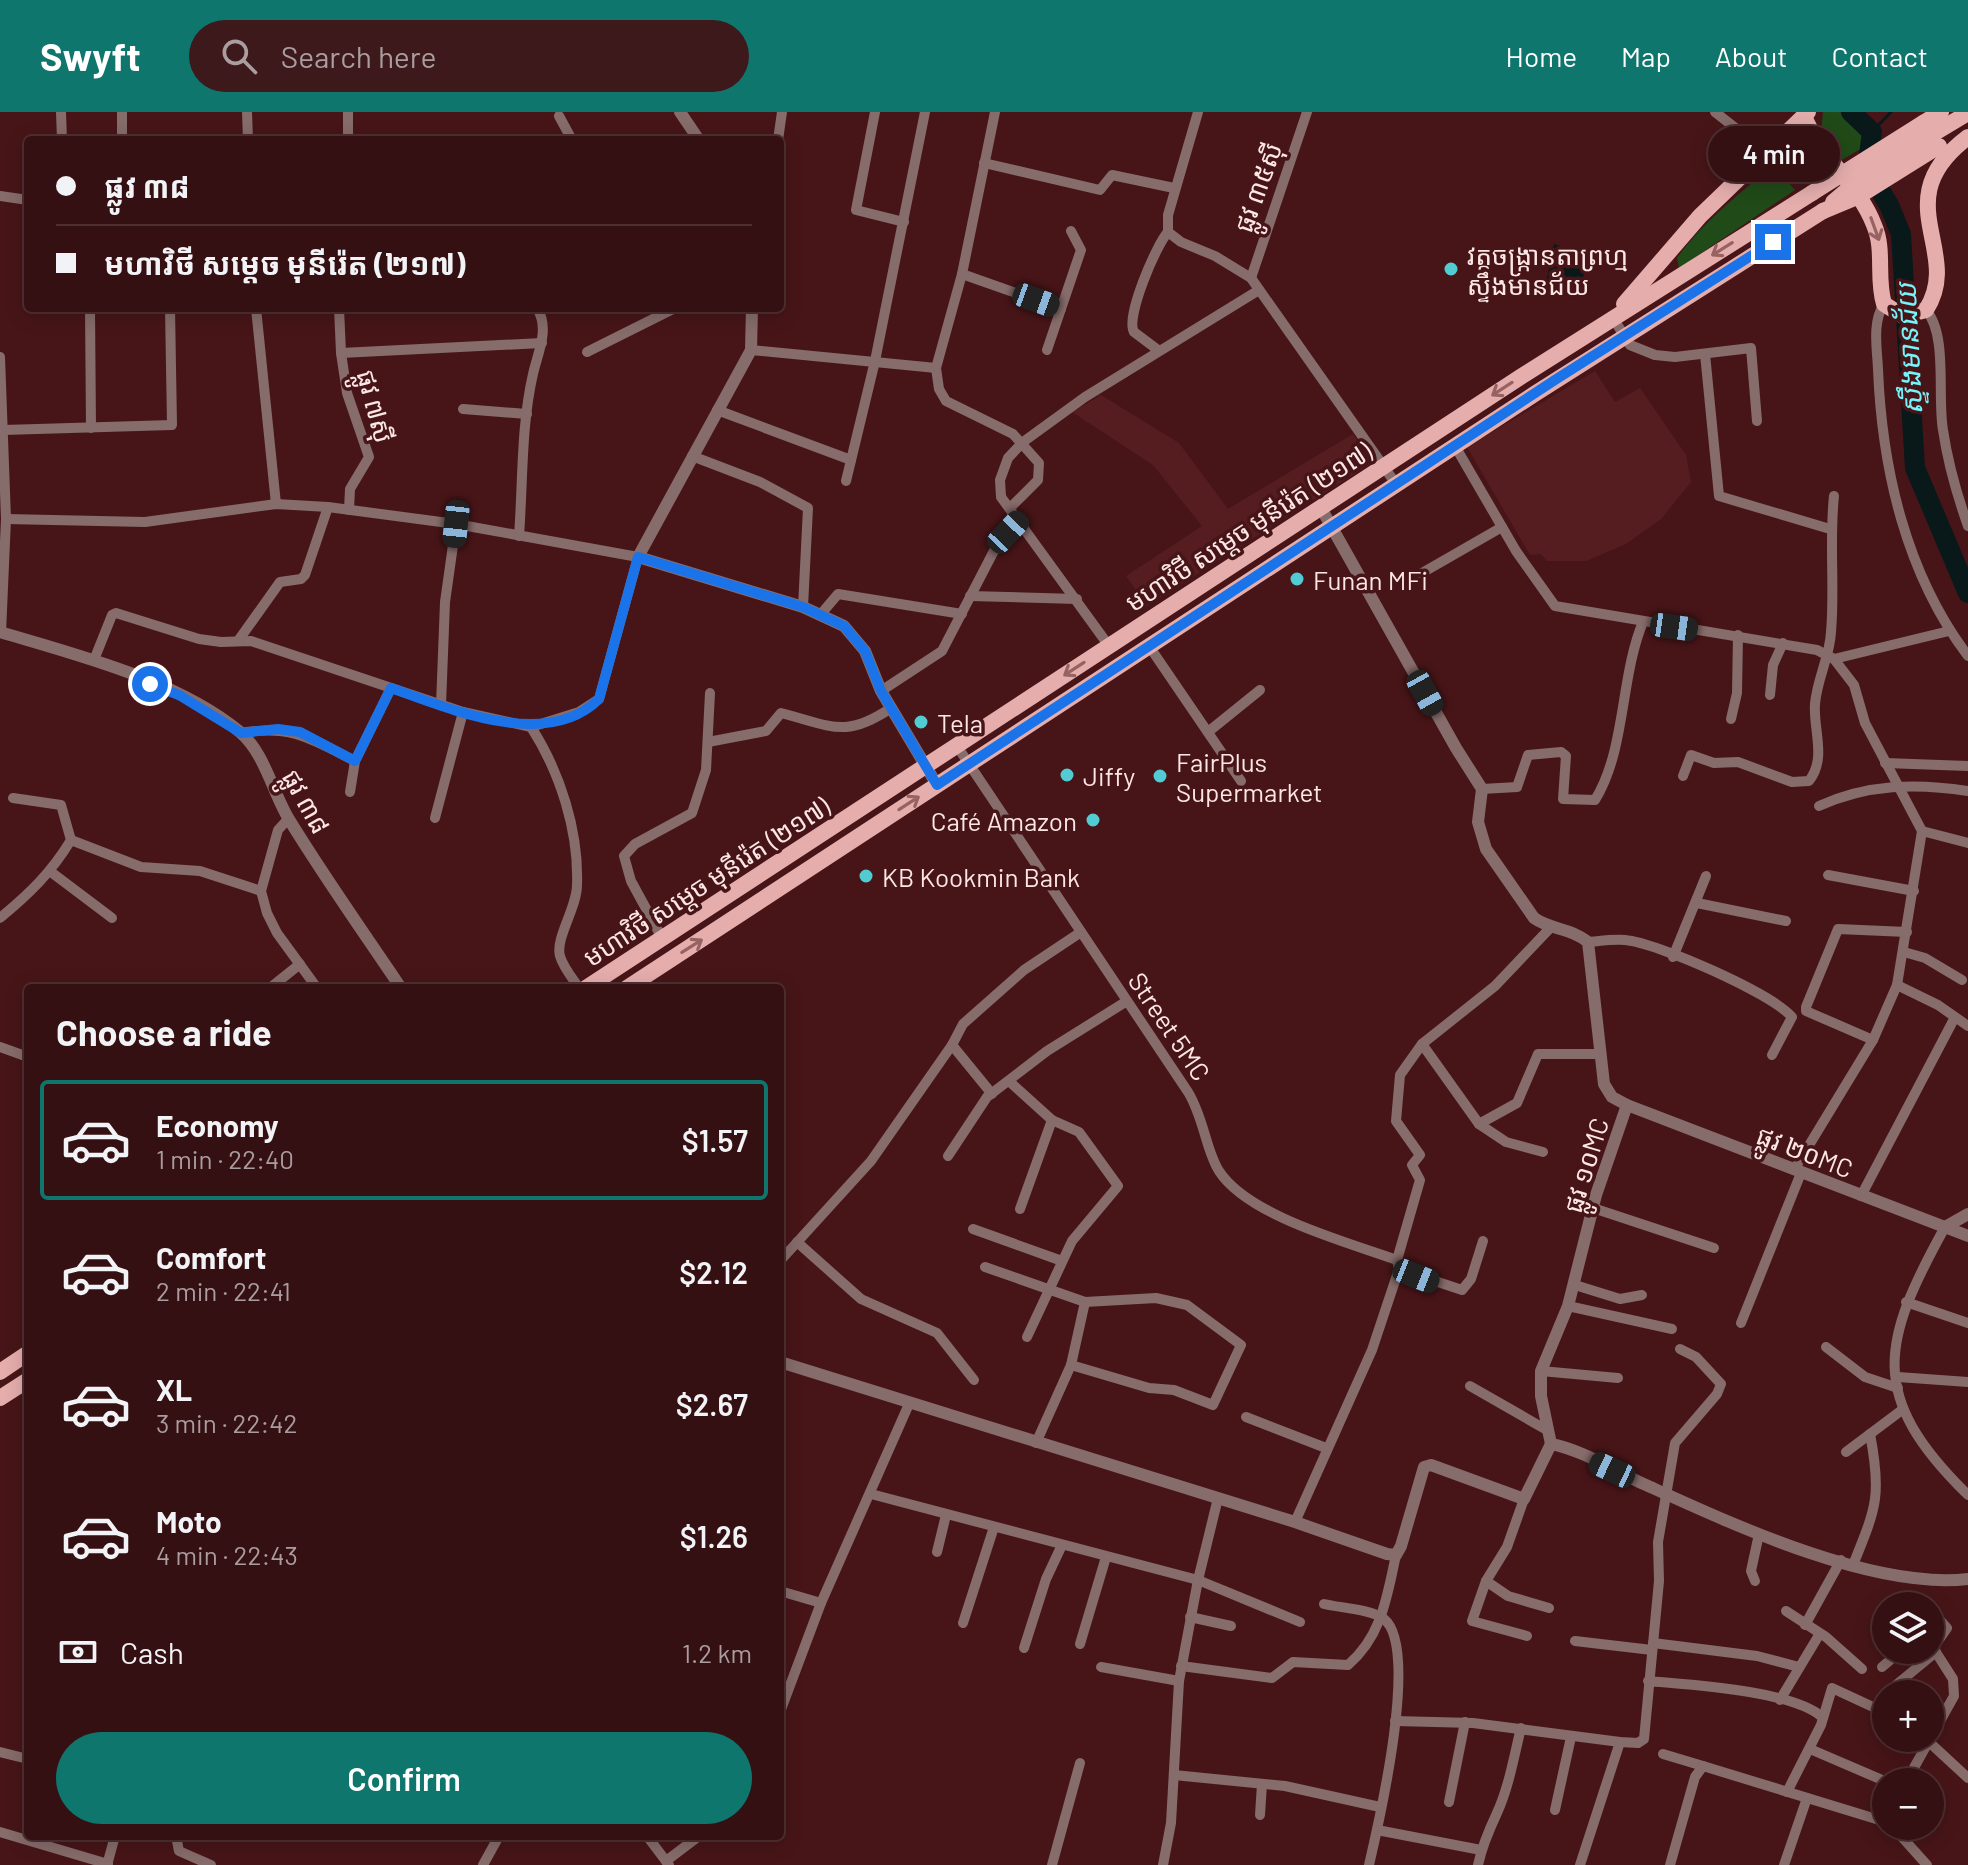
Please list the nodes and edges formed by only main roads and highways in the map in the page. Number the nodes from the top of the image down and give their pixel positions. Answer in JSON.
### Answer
{"nodes":[{"id":1,"x":1941,"y":112,"type":"edge"},
{"id":2,"x":1804,"y":113,"type":"edge"},
{"id":3,"x":1968,"y":113,"type":"edge"},
{"id":4,"x":1968,"y":128,"type":"edge"},
{"id":5,"x":1931,"y":135,"type":"junction"},
{"id":6,"x":1968,"y":137,"type":"edge"},
{"id":7,"x":1613,"y":318,"type":"junction"},
{"id":8,"x":592,"y":984,"type":"edge"},
{"id":9,"x":633,"y":984,"type":"edge"},
{"id":10,"x":24,"y":1356,"type":"edge"},
{"id":11,"x":1,"y":1370,"type":"edge"},
{"id":12,"x":22,"y":1384,"type":"edge"},
{"id":13,"x":0,"y":1398,"type":"edge"}],
"edges":[{"from":1,"to":5,"type":"main road","name":"មហាវិថី សម្តេច មុនីរ៉េត (២១៧)"},
{"from":2,"to":6,"type":"main road","one_way":true},
{"from":2,"to":7,"type":"main road"},
{"from":3,"to":5,"type":"main road"},
{"from":4,"to":5,"type":"main road","name":"មហាវិថី សម្តេច មុនីរ៉េត (២១៧)"},
{"from":5,"to":7,"type":"main road","name":"មហាវិថី សម្តេច មុនីរ៉េត (២១៧)","one_way":true,"bridge":true},
{"from":9,"to":5,"type":"main road","name":"មហាវិថី សម្តេច មុនីរ៉េត (២១៧)","one_way":true,"bridge":true},
{"from":7,"to":8,"type":"main road","name":"មហាវិថី សម្តេច មុនីរ៉េត (២១៧)","one_way":true},
{"from":10,"to":11,"type":"main road"},
{"from":12,"to":13,"type":"main road"}]}
